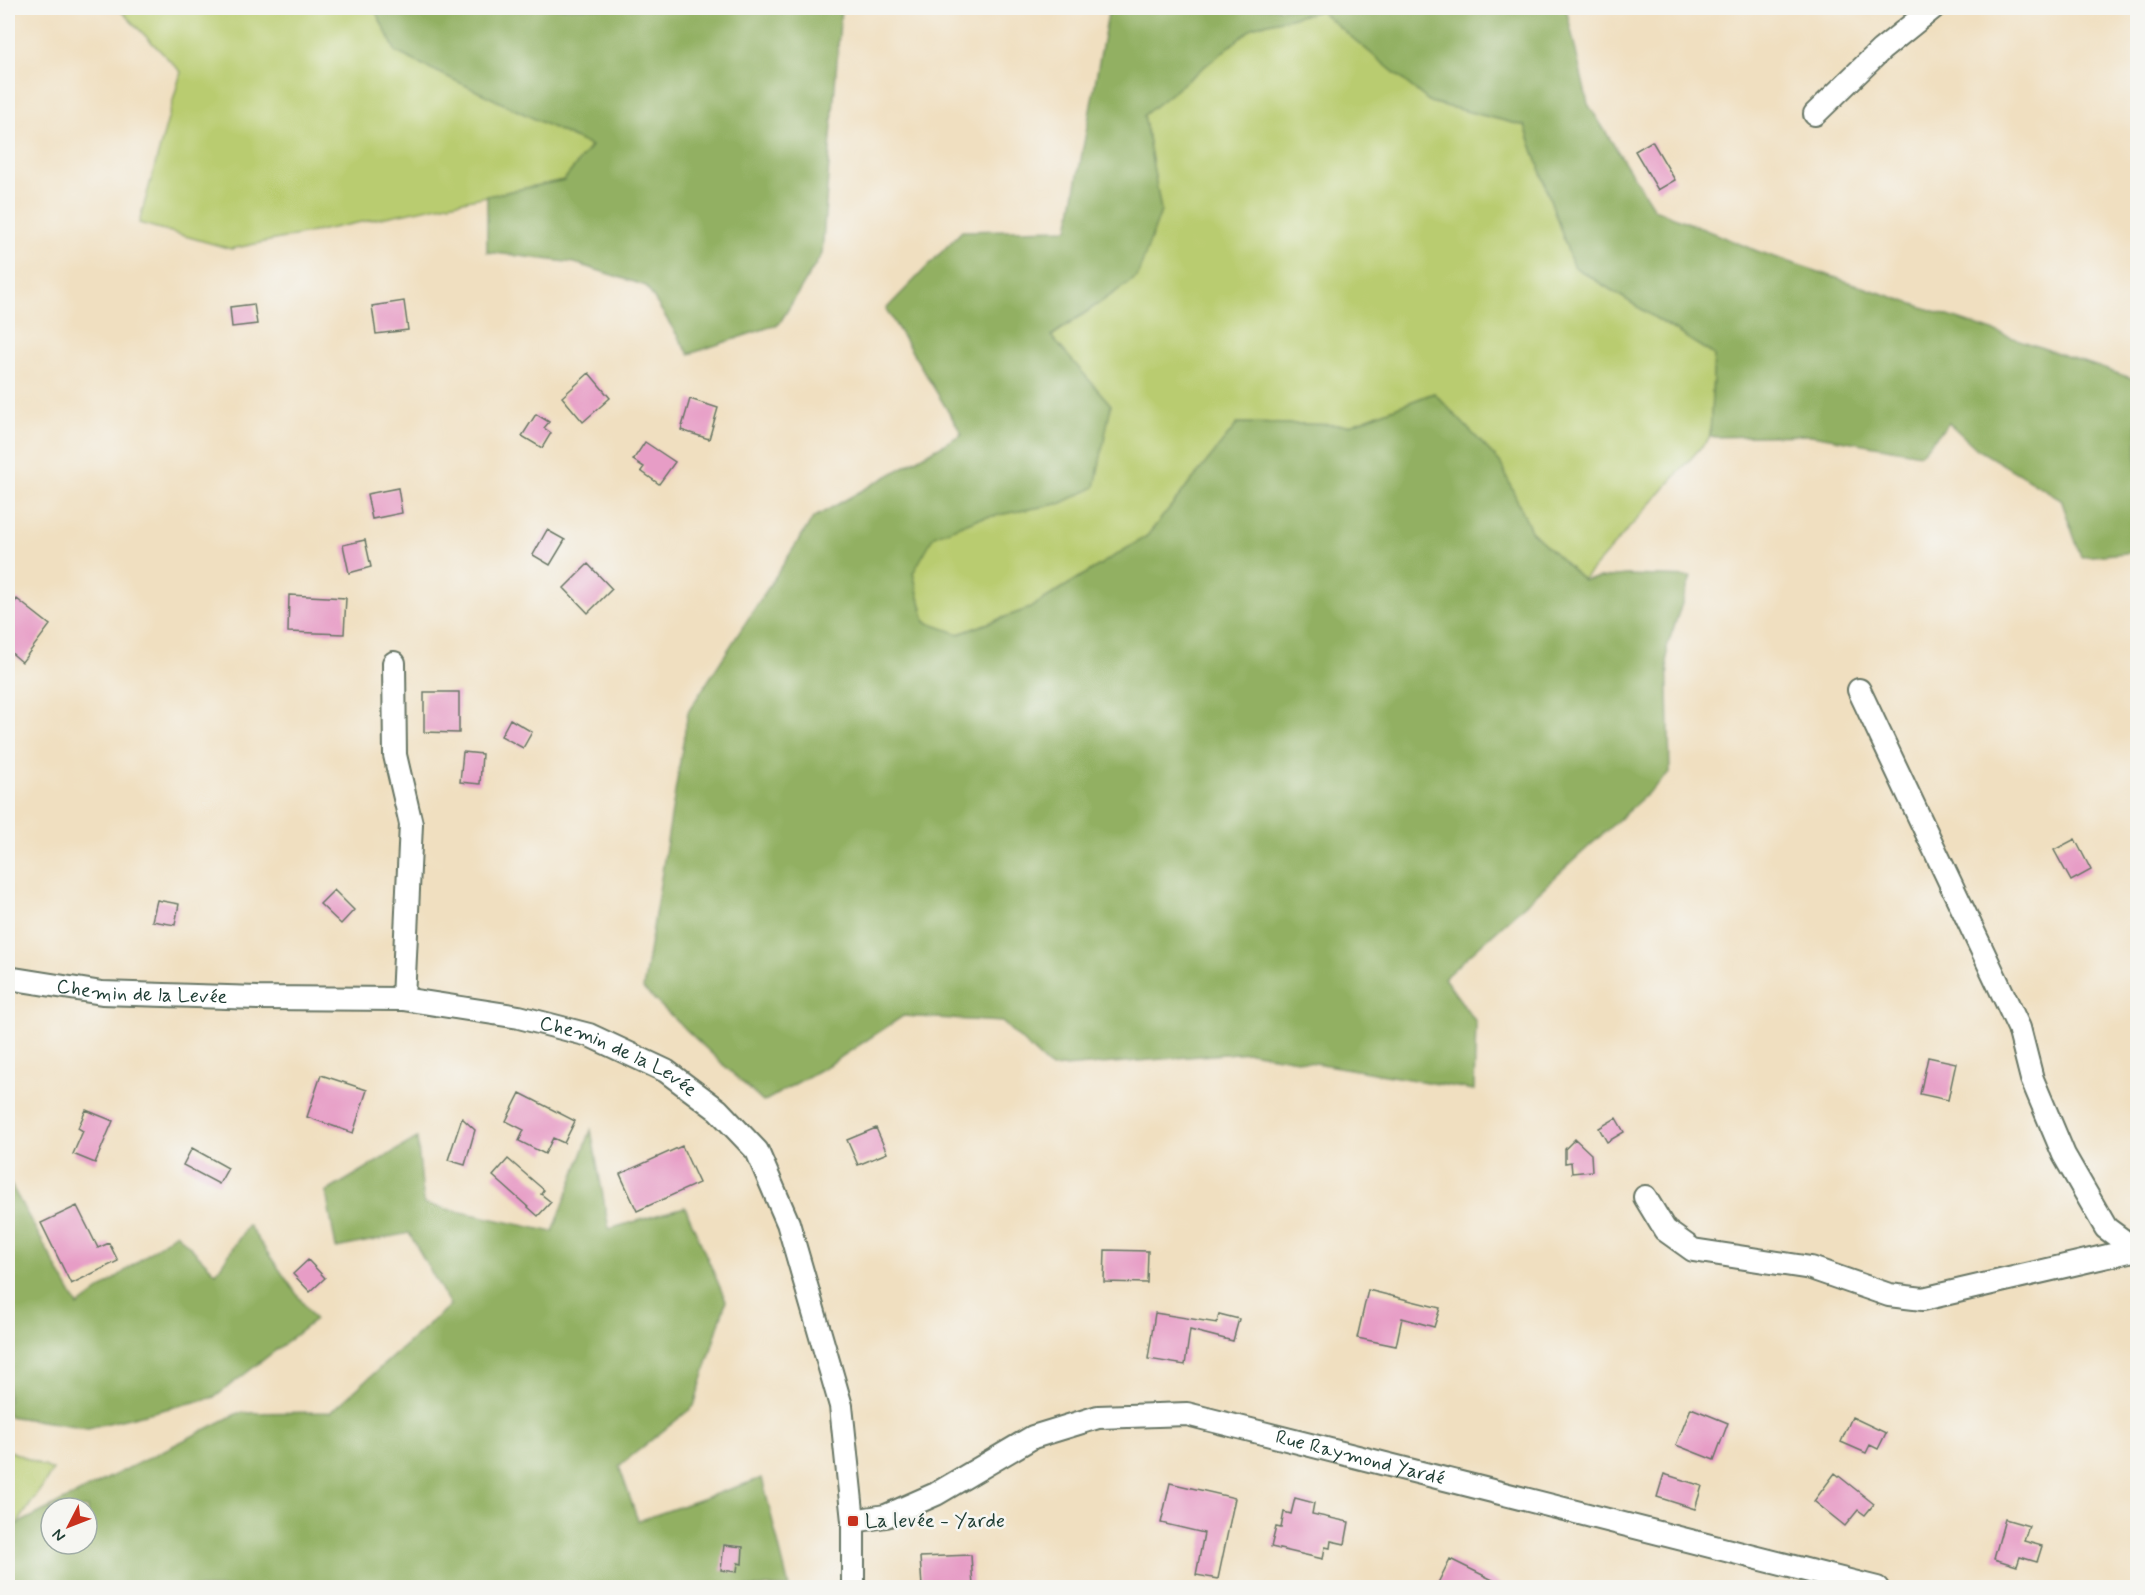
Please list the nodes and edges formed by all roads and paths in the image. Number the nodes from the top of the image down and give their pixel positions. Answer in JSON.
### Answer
{"nodes":[{"id":1,"x":1933,"y":8,"type":"edge"},
{"id":2,"x":1815,"y":114,"type":"dead end"},
{"id":3,"x":394,"y":663,"type":"dead end"},
{"id":4,"x":1859,"y":690,"type":"dead end"},
{"id":5,"x":8,"y":978,"type":"edge"},
{"id":6,"x":403,"y":999,"type":"junction"},
{"id":7,"x":1646,"y":1197,"type":"dead end"},
{"id":8,"x":2137,"y":1249,"type":"edge"},
{"id":9,"x":854,"y":1521,"type":"junction"},
{"id":10,"x":853,"y":1587,"type":"edge"},
{"id":11,"x":1877,"y":1587,"type":"edge"}],
"edges":[{"from":1,"to":2,"type":"street"},
{"from":3,"to":6,"type":"street"},
{"from":4,"to":8,"type":"street"},
{"from":5,"to":6,"type":"street","name":"Chemin de la Levée"},
{"from":6,"to":9,"type":"street","name":"Chemin de la Levée"},
{"from":7,"to":8,"type":"street"},
{"from":9,"to":10,"type":"street","name":"Chemin de la Levée"},
{"from":9,"to":11,"type":"street","name":"Rue Raymond Yardé"}]}
